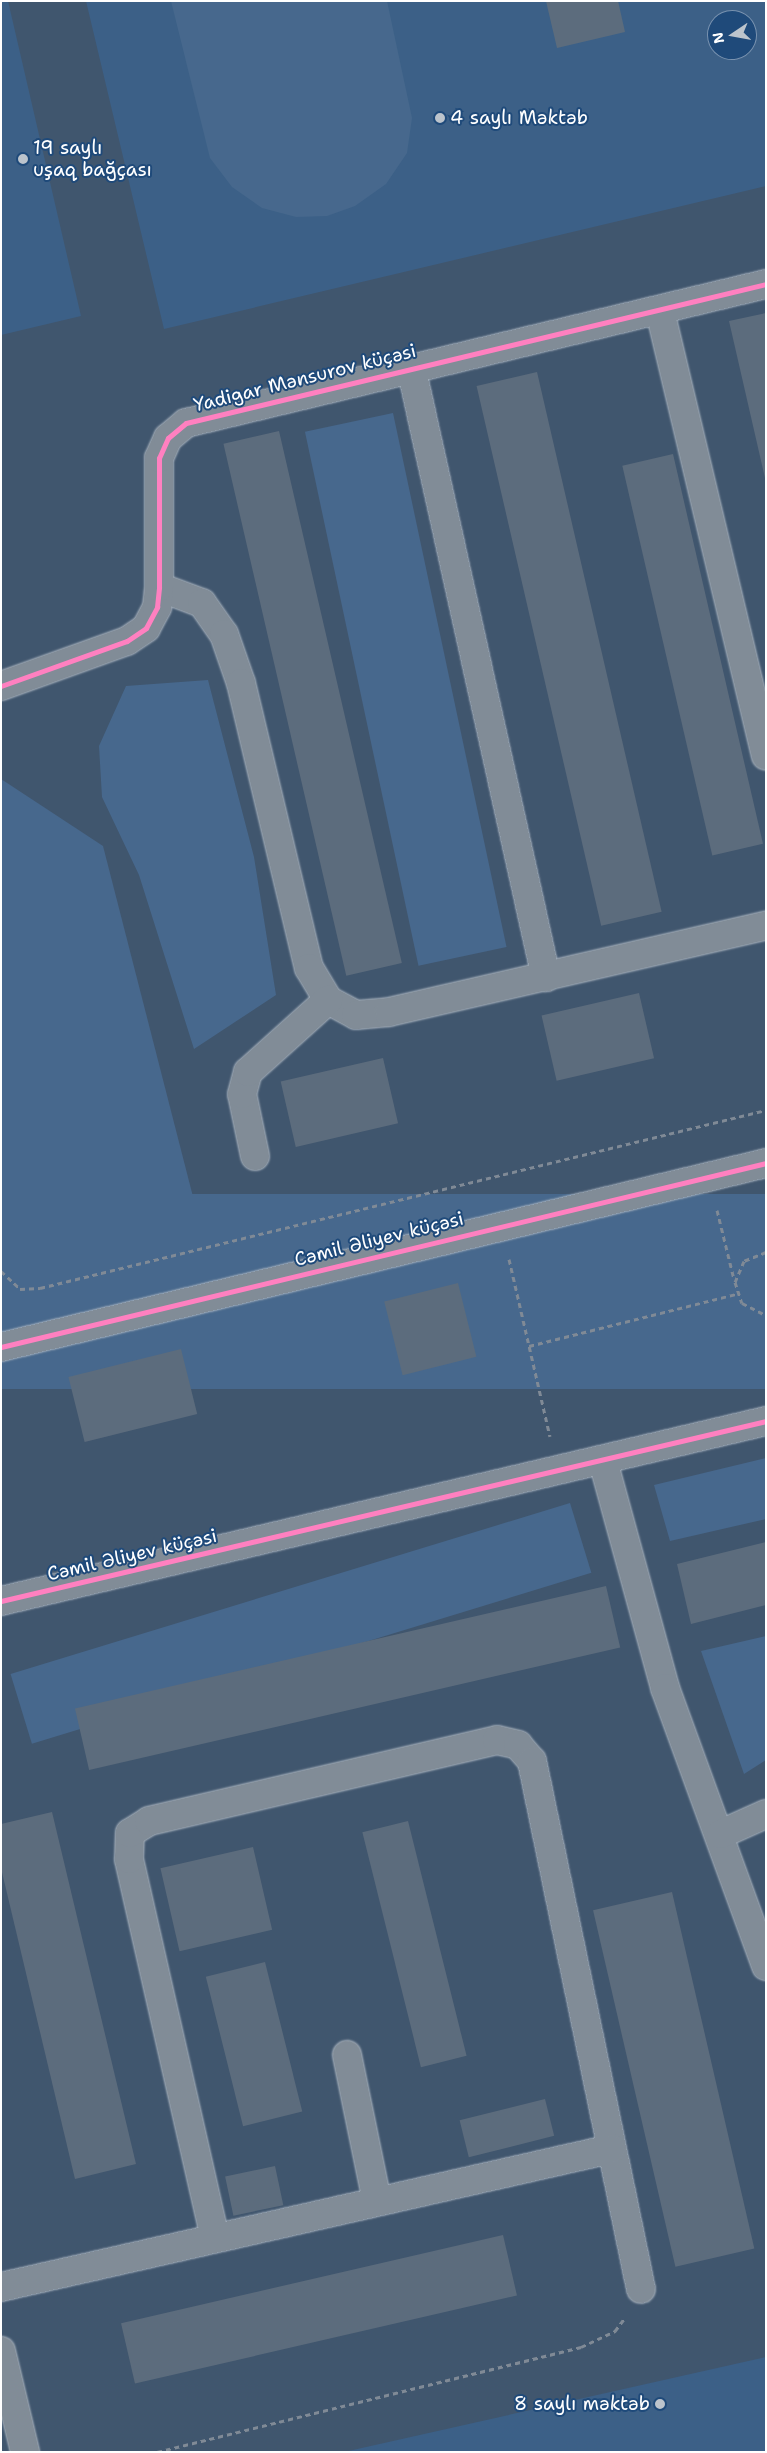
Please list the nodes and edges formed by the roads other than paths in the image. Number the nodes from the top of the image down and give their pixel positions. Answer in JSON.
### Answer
{"nodes":[{"id":1,"x":766,"y":284,"type":"edge"},
{"id":2,"x":660,"y":311,"type":"junction"},
{"id":3,"x":411,"y":367,"type":"junction"},
{"id":4,"x":159,"y":587,"type":"junction"},
{"id":5,"x":1,"y":686,"type":"edge"},
{"id":6,"x":766,"y":756,"type":"edge"},
{"id":7,"x":766,"y":926,"type":"edge"},
{"id":8,"x":546,"y":977,"type":"junction"},
{"id":9,"x":328,"y":1000,"type":"junction"},
{"id":10,"x":255,"y":1156,"type":"dead end"},
{"id":11,"x":766,"y":1163,"type":"edge"},
{"id":12,"x":1,"y":1347,"type":"edge"},
{"id":13,"x":766,"y":1421,"type":"edge"},
{"id":14,"x":603,"y":1461,"type":"junction"},
{"id":15,"x":1,"y":1601,"type":"edge"},
{"id":16,"x":766,"y":1814,"type":"edge"},
{"id":17,"x":721,"y":1834,"type":"junction"},
{"id":18,"x":766,"y":1966,"type":"edge"},
{"id":19,"x":347,"y":2055,"type":"dead end"},
{"id":20,"x":611,"y":2149,"type":"junction"},
{"id":21,"x":377,"y":2201,"type":"junction"},
{"id":22,"x":215,"y":2238,"type":"junction"},
{"id":23,"x":1,"y":2287,"type":"edge"},
{"id":24,"x":640,"y":2289,"type":"road end"},
{"id":25,"x":1,"y":2351,"type":"edge"},
{"id":26,"x":25,"y":2452,"type":"edge"}],
"edges":[{"from":1,"to":2,"type":"street","name":"Yadigar Mənsurov küçəsi"},
{"from":2,"to":3,"type":"street","name":"Yadigar Mənsurov küçəsi"},
{"from":2,"to":6,"type":"street"},
{"from":3,"to":4,"type":"street","name":"Yadigar Mənsurov küçəsi"},
{"from":3,"to":8,"type":"street"},
{"from":4,"to":5,"type":"street","name":"Yadigar Mənsurov küçəsi"},
{"from":4,"to":9,"type":"street"},
{"from":7,"to":8,"type":"street"},
{"from":8,"to":9,"type":"street"},
{"from":9,"to":10,"type":"street"},
{"from":11,"to":12,"type":"street","name":"Cəmil Əliyev küçəsi"},
{"from":13,"to":14,"type":"street","name":"Cəmil Əliyev küçəsi"},
{"from":14,"to":15,"type":"street","name":"Cəmil Əliyev küçəsi"},
{"from":14,"to":17,"type":"street"},
{"from":16,"to":17,"type":"street"},
{"from":17,"to":18,"type":"street"},
{"from":19,"to":21,"type":"street"},
{"from":20,"to":21,"type":"street"},
{"from":20,"to":22,"type":"street"},
{"from":20,"to":24,"type":"street"},
{"from":21,"to":22,"type":"street"},
{"from":22,"to":23,"type":"street"},
{"from":25,"to":26,"type":"street"}]}
